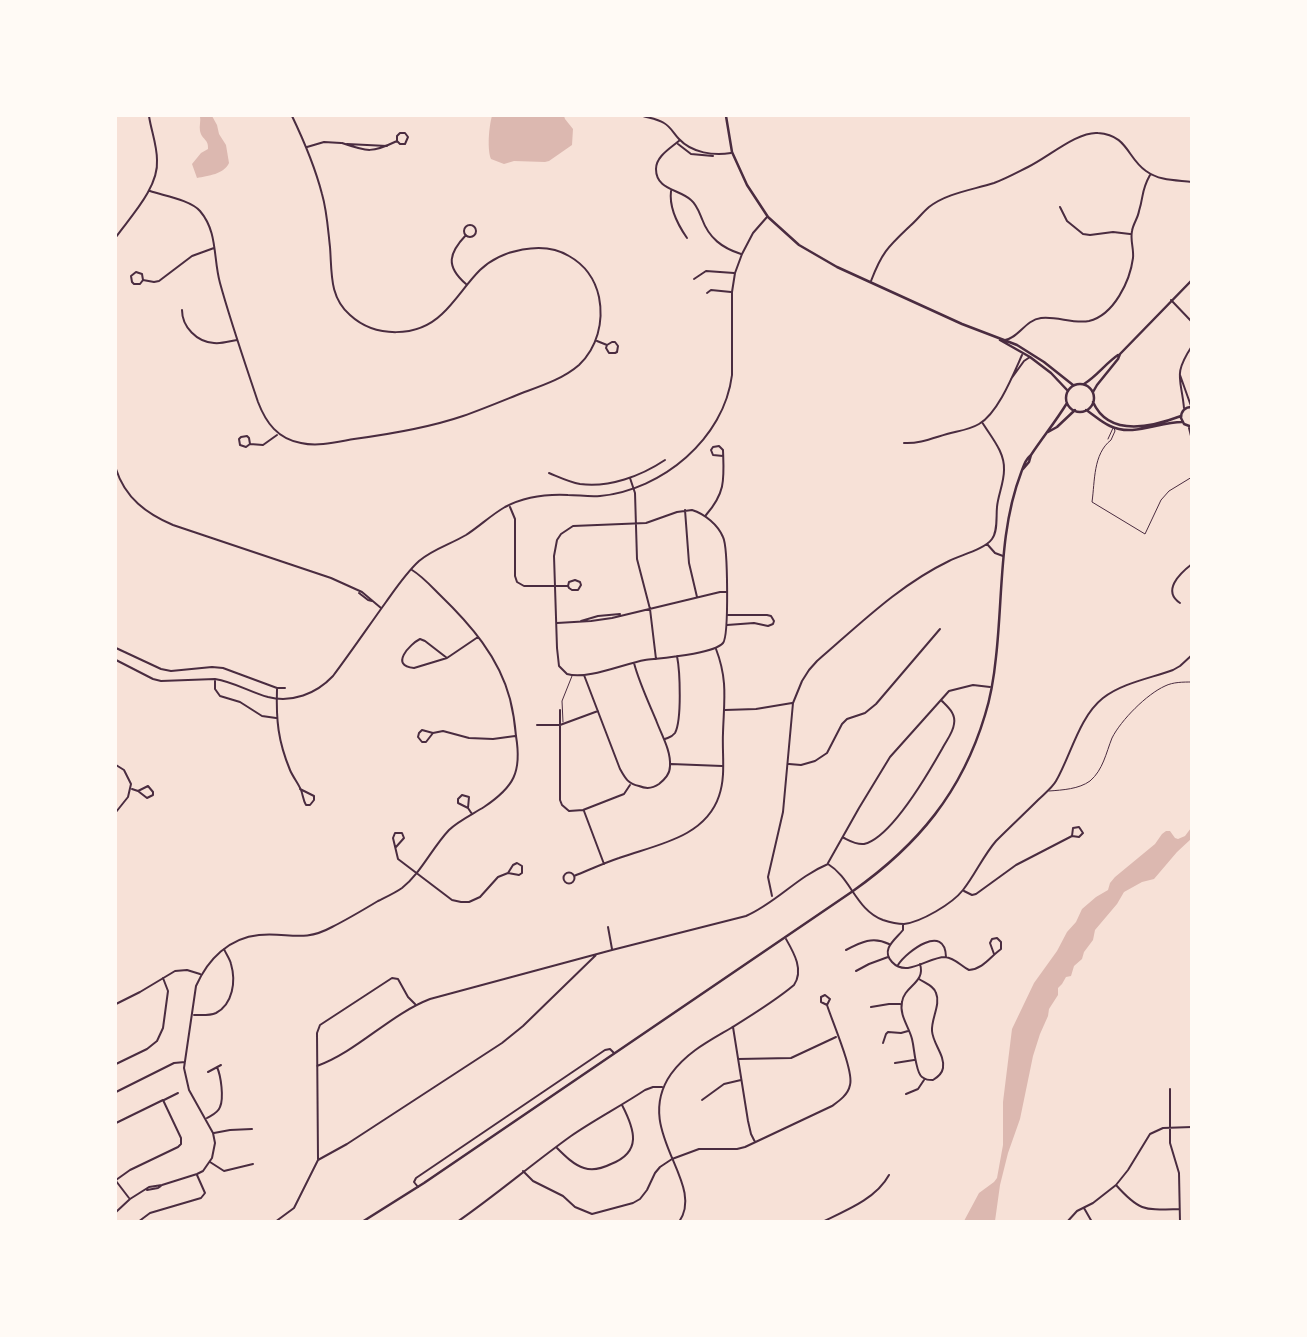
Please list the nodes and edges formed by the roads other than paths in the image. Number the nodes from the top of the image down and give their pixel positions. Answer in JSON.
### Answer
{"nodes":[{"id":1,"x":149,"y":116,"type":"edge"},
{"id":2,"x":292,"y":116,"type":"edge"},
{"id":3,"x":643,"y":116,"type":"edge"},
{"id":4,"x":726,"y":116,"type":"edge"},
{"id":5,"x":397,"y":141,"type":"dead end"},
{"id":6,"x":679,"y":142,"type":"junction"},
{"id":7,"x":342,"y":143,"type":"junction"},
{"id":8,"x":388,"y":146,"type":"junction"},
{"id":9,"x":307,"y":147,"type":"junction"},
{"id":10,"x":732,"y":152,"type":"junction"},
{"id":11,"x":716,"y":155,"type":"junction"},
{"id":12,"x":1151,"y":174,"type":"junction"},
{"id":13,"x":1192,"y":182,"type":"edge"},
{"id":14,"x":671,"y":190,"type":"junction"},
{"id":15,"x":150,"y":191,"type":"junction"},
{"id":16,"x":1060,"y":208,"type":"dead end"},
{"id":17,"x":768,"y":217,"type":"junction"},
{"id":18,"x":1131,"y":234,"type":"junction"},
{"id":19,"x":466,"y":235,"type":"dead end"},
{"id":20,"x":116,"y":237,"type":"edge"},
{"id":21,"x":687,"y":238,"type":"dead end"},
{"id":22,"x":215,"y":248,"type":"junction"},
{"id":23,"x":742,"y":254,"type":"junction"},
{"id":24,"x":735,"y":273,"type":"junction"},
{"id":25,"x":1192,"y":275,"type":"edge"},
{"id":26,"x":694,"y":279,"type":"dead end"},
{"id":27,"x":143,"y":280,"type":"dead end"},
{"id":28,"x":1192,"y":280,"type":"edge"},
{"id":29,"x":871,"y":281,"type":"junction"},
{"id":30,"x":1186,"y":284,"type":"junction"},
{"id":31,"x":466,"y":285,"type":"junction"},
{"id":32,"x":732,"y":292,"type":"junction"},
{"id":33,"x":707,"y":293,"type":"dead end"},
{"id":34,"x":1171,"y":300,"type":"junction"},
{"id":35,"x":182,"y":310,"type":"dead end"},
{"id":36,"x":1192,"y":322,"type":"edge"},
{"id":37,"x":1018,"y":333,"type":"junction"},
{"id":38,"x":997,"y":338,"type":"junction"},
{"id":39,"x":238,"y":340,"type":"junction"},
{"id":40,"x":1004,"y":340,"type":"junction"},
{"id":41,"x":596,"y":341,"type":"junction"},
{"id":42,"x":1014,"y":344,"type":"junction"},
{"id":43,"x":607,"y":345,"type":"dead end"},
{"id":44,"x":1192,"y":346,"type":"edge"},
{"id":45,"x":1024,"y":351,"type":"junction"},
{"id":46,"x":1120,"y":354,"type":"junction"},
{"id":47,"x":1030,"y":357,"type":"junction"},
{"id":48,"x":1180,"y":374,"type":"junction"},
{"id":49,"x":1084,"y":384,"type":"junction"},
{"id":50,"x":1007,"y":386,"type":"junction"},
{"id":51,"x":1073,"y":386,"type":"junction"},
{"id":52,"x":1068,"y":391,"type":"junction"},
{"id":53,"x":1093,"y":393,"type":"junction"},
{"id":54,"x":1093,"y":402,"type":"junction"},
{"id":55,"x":1067,"y":403,"type":"junction"},
{"id":56,"x":1192,"y":407,"type":"edge"},
{"id":57,"x":1184,"y":409,"type":"junction"},
{"id":58,"x":1075,"y":410,"type":"junction"},
{"id":59,"x":1086,"y":410,"type":"junction"},
{"id":60,"x":1181,"y":416,"type":"junction"},
{"id":61,"x":982,"y":422,"type":"junction"},
{"id":62,"x":1182,"y":422,"type":"junction"},
{"id":63,"x":1190,"y":427,"type":"edge"},
{"id":64,"x":1114,"y":428,"type":"junction"},
{"id":65,"x":1048,"y":432,"type":"junction"},
{"id":66,"x":278,"y":435,"type":"junction"},
{"id":67,"x":1192,"y":440,"type":"edge"},
{"id":68,"x":904,"y":443,"type":"dead end"},
{"id":69,"x":250,"y":444,"type":"dead end"},
{"id":70,"x":723,"y":456,"type":"dead end"},
{"id":71,"x":664,"y":460,"type":"dead end"},
{"id":72,"x":116,"y":469,"type":"edge"},
{"id":73,"x":549,"y":473,"type":"dead end"},
{"id":74,"x":1192,"y":477,"type":"edge"},
{"id":75,"x":630,"y":478,"type":"junction"},
{"id":76,"x":634,"y":488,"type":"junction"},
{"id":77,"x":509,"y":506,"type":"junction"},
{"id":78,"x":685,"y":510,"type":"junction"},
{"id":79,"x":705,"y":516,"type":"junction"},
{"id":80,"x":635,"y":524,"type":"junction"},
{"id":81,"x":987,"y":544,"type":"junction"},
{"id":82,"x":1004,"y":556,"type":"junction"},
{"id":83,"x":1192,"y":564,"type":"edge"},
{"id":84,"x":411,"y":569,"type":"junction"},
{"id":85,"x":555,"y":586,"type":"junction"},
{"id":86,"x":568,"y":586,"type":"dead end"},
{"id":87,"x":726,"y":592,"type":"junction"},
{"id":88,"x":697,"y":598,"type":"junction"},
{"id":89,"x":1180,"y":603,"type":"dead end"},
{"id":90,"x":382,"y":608,"type":"junction"},
{"id":91,"x":650,"y":609,"type":"junction"},
{"id":92,"x":727,"y":615,"type":"junction"},
{"id":93,"x":556,"y":623,"type":"junction"},
{"id":94,"x":727,"y":625,"type":"junction"},
{"id":95,"x":940,"y":629,"type":"dead end"},
{"id":96,"x":479,"y":636,"type":"junction"},
{"id":97,"x":116,"y":648,"type":"edge"},
{"id":98,"x":716,"y":648,"type":"junction"},
{"id":99,"x":1192,"y":655,"type":"edge"},
{"id":100,"x":677,"y":656,"type":"junction"},
{"id":101,"x":447,"y":659,"type":"junction"},
{"id":102,"x":656,"y":659,"type":"junction"},
{"id":103,"x":116,"y":660,"type":"edge"},
{"id":104,"x":634,"y":662,"type":"junction"},
{"id":105,"x":572,"y":675,"type":"junction"},
{"id":106,"x":584,"y":675,"type":"junction"},
{"id":107,"x":215,"y":680,"type":"junction"},
{"id":108,"x":1192,"y":682,"type":"edge"},
{"id":109,"x":992,"y":687,"type":"junction"},
{"id":110,"x":277,"y":688,"type":"junction"},
{"id":111,"x":285,"y":688,"type":"dead end"},
{"id":112,"x":277,"y":699,"type":"junction"},
{"id":113,"x":941,"y":700,"type":"junction"},
{"id":114,"x":793,"y":703,"type":"junction"},
{"id":115,"x":560,"y":710,"type":"dead end"},
{"id":116,"x":599,"y":710,"type":"junction"},
{"id":117,"x":724,"y":710,"type":"junction"},
{"id":118,"x":276,"y":718,"type":"junction"},
{"id":119,"x":561,"y":724,"type":"junction"},
{"id":120,"x":537,"y":725,"type":"dead end"},
{"id":121,"x":433,"y":733,"type":"dead end"},
{"id":122,"x":516,"y":736,"type":"junction"},
{"id":123,"x":664,"y":740,"type":"junction"},
{"id":124,"x":670,"y":764,"type":"junction"},
{"id":125,"x":788,"y":764,"type":"junction"},
{"id":126,"x":116,"y":765,"type":"edge"},
{"id":127,"x":723,"y":766,"type":"junction"},
{"id":128,"x":631,"y":784,"type":"junction"},
{"id":129,"x":131,"y":789,"type":"junction"},
{"id":130,"x":300,"y":789,"type":"junction"},
{"id":131,"x":138,"y":791,"type":"dead end"},
{"id":132,"x":1046,"y":791,"type":"junction"},
{"id":133,"x":468,"y":808,"type":"dead end"},
{"id":134,"x":583,"y":810,"type":"junction"},
{"id":135,"x":116,"y":812,"type":"edge"},
{"id":136,"x":472,"y":814,"type":"junction"},
{"id":137,"x":1072,"y":836,"type":"dead end"},
{"id":138,"x":843,"y":837,"type":"junction"},
{"id":139,"x":396,"y":847,"type":"dead end"},
{"id":140,"x":604,"y":864,"type":"junction"},
{"id":141,"x":828,"y":864,"type":"junction"},
{"id":142,"x":416,"y":873,"type":"junction"},
{"id":143,"x":508,"y":873,"type":"dead end"},
{"id":144,"x":574,"y":876,"type":"dead end"},
{"id":145,"x":963,"y":890,"type":"junction"},
{"id":146,"x":853,"y":891,"type":"junction"},
{"id":147,"x":773,"y":899,"type":"junction"},
{"id":148,"x":903,"y":924,"type":"junction"},
{"id":149,"x":608,"y":927,"type":"dead end"},
{"id":150,"x":786,"y":938,"type":"junction"},
{"id":151,"x":890,"y":944,"type":"junction"},
{"id":152,"x":224,"y":949,"type":"junction"},
{"id":153,"x":612,"y":950,"type":"junction"},
{"id":154,"x":846,"y":950,"type":"dead end"},
{"id":155,"x":596,"y":954,"type":"junction"},
{"id":156,"x":994,"y":954,"type":"dead end"},
{"id":157,"x":888,"y":957,"type":"junction"},
{"id":158,"x":946,"y":957,"type":"junction"},
{"id":159,"x":920,"y":964,"type":"junction"},
{"id":160,"x":897,"y":966,"type":"junction"},
{"id":161,"x":856,"y":971,"type":"dead end"},
{"id":162,"x":201,"y":975,"type":"junction"},
{"id":163,"x":163,"y":978,"type":"junction"},
{"id":164,"x":919,"y":979,"type":"junction"},
{"id":165,"x":116,"y":1004,"type":"edge"},
{"id":166,"x":901,"y":1004,"type":"junction"},
{"id":167,"x":415,"y":1005,"type":"junction"},
{"id":168,"x":827,"y":1005,"type":"dead end"},
{"id":169,"x":871,"y":1007,"type":"dead end"},
{"id":170,"x":193,"y":1015,"type":"junction"},
{"id":171,"x":733,"y":1027,"type":"junction"},
{"id":172,"x":909,"y":1030,"type":"junction"},
{"id":173,"x":837,"y":1036,"type":"junction"},
{"id":174,"x":883,"y":1043,"type":"dead end"},
{"id":175,"x":615,"y":1053,"type":"junction"},
{"id":176,"x":738,"y":1059,"type":"junction"},
{"id":177,"x":915,"y":1060,"type":"junction"},
{"id":178,"x":185,"y":1062,"type":"junction"},
{"id":179,"x":895,"y":1063,"type":"dead end"},
{"id":180,"x":116,"y":1064,"type":"edge"},
{"id":181,"x":221,"y":1065,"type":"dead end"},
{"id":182,"x":317,"y":1066,"type":"junction"},
{"id":183,"x":217,"y":1068,"type":"junction"},
{"id":184,"x":208,"y":1072,"type":"dead end"},
{"id":185,"x":924,"y":1079,"type":"junction"},
{"id":186,"x":742,"y":1080,"type":"junction"},
{"id":187,"x":663,"y":1087,"type":"junction"},
{"id":188,"x":1170,"y":1089,"type":"dead end"},
{"id":189,"x":116,"y":1092,"type":"edge"},
{"id":190,"x":177,"y":1093,"type":"dead end"},
{"id":191,"x":906,"y":1094,"type":"dead end"},
{"id":192,"x":163,"y":1100,"type":"junction"},
{"id":193,"x":702,"y":1100,"type":"dead end"},
{"id":194,"x":622,"y":1105,"type":"junction"},
{"id":195,"x":206,"y":1119,"type":"junction"},
{"id":196,"x":116,"y":1123,"type":"edge"},
{"id":197,"x":1192,"y":1127,"type":"edge"},
{"id":198,"x":1170,"y":1128,"type":"junction"},
{"id":199,"x":252,"y":1129,"type":"dead end"},
{"id":200,"x":214,"y":1133,"type":"junction"},
{"id":201,"x":755,"y":1143,"type":"junction"},
{"id":202,"x":557,"y":1148,"type":"junction"},
{"id":203,"x":672,"y":1159,"type":"junction"},
{"id":204,"x":318,"y":1160,"type":"junction"},
{"id":205,"x":210,"y":1161,"type":"junction"},
{"id":206,"x":253,"y":1164,"type":"dead end"},
{"id":207,"x":523,"y":1171,"type":"junction"},
{"id":208,"x":197,"y":1174,"type":"junction"},
{"id":209,"x":889,"y":1175,"type":"dead end"},
{"id":210,"x":116,"y":1180,"type":"edge"},
{"id":211,"x":1116,"y":1185,"type":"junction"},
{"id":212,"x":418,"y":1187,"type":"junction"},
{"id":213,"x":130,"y":1199,"type":"junction"},
{"id":214,"x":1084,"y":1208,"type":"junction"},
{"id":215,"x":1179,"y":1209,"type":"junction"},
{"id":216,"x":116,"y":1212,"type":"edge"},
{"id":217,"x":138,"y":1222,"type":"edge"},
{"id":218,"x":275,"y":1222,"type":"edge"},
{"id":219,"x":362,"y":1222,"type":"edge"},
{"id":220,"x":457,"y":1222,"type":"edge"},
{"id":221,"x":679,"y":1222,"type":"edge"},
{"id":222,"x":822,"y":1222,"type":"edge"},
{"id":223,"x":1067,"y":1222,"type":"edge"},
{"id":224,"x":1092,"y":1222,"type":"edge"},
{"id":225,"x":1180,"y":1222,"type":"edge"}],
"edges":[{"from":1,"to":15,"type":"street"},
{"from":2,"to":9,"type":"street"},
{"from":3,"to":6,"type":"street"},
{"from":4,"to":10,"type":"main road"},
{"from":5,"to":8,"type":"street"},
{"from":6,"to":11,"type":"street"},
{"from":6,"to":11,"type":"street"},
{"from":6,"to":14,"type":"street"},
{"from":7,"to":8,"type":"street"},
{"from":7,"to":8,"type":"street"},
{"from":7,"to":9,"type":"street"},
{"from":9,"to":31,"type":"street"},
{"from":10,"to":11,"type":"street"},
{"from":10,"to":17,"type":"main road"},
{"from":12,"to":13,"type":"street"},
{"from":12,"to":18,"type":"street"},
{"from":12,"to":29,"type":"street"},
{"from":14,"to":21,"type":"street"},
{"from":14,"to":23,"type":"street"},
{"from":15,"to":20,"type":"street"},
{"from":15,"to":22,"type":"street"},
{"from":16,"to":18,"type":"street"},
{"from":17,"to":23,"type":"street"},
{"from":17,"to":29,"type":"main road"},
{"from":18,"to":37,"type":"street"},
{"from":19,"to":31,"type":"street"},
{"from":22,"to":27,"type":"street"},
{"from":22,"to":39,"type":"street"},
{"from":23,"to":24,"type":"street"},
{"from":24,"to":26,"type":"street"},
{"from":24,"to":32,"type":"street"},
{"from":25,"to":30,"type":"main road"},
{"from":28,"to":30,"type":"main road"},
{"from":29,"to":38,"type":"main road"},
{"from":30,"to":34,"type":"main road"},
{"from":31,"to":41,"type":"street"},
{"from":32,"to":33,"type":"street"},
{"from":32,"to":76,"type":"street"},
{"from":34,"to":36,"type":"street"},
{"from":34,"to":46,"type":"main road"},
{"from":35,"to":39,"type":"street"},
{"from":37,"to":40,"type":"street"},
{"from":37,"to":42,"type":"street"},
{"from":38,"to":40,"type":"main road"},
{"from":38,"to":45,"type":"main road"},
{"from":39,"to":66,"type":"street"},
{"from":40,"to":42,"type":"main road"},
{"from":41,"to":43,"type":"street"},
{"from":41,"to":66,"type":"street"},
{"from":42,"to":45,"type":"main road"},
{"from":44,"to":48,"type":"street"},
{"from":45,"to":47,"type":"main road"},
{"from":45,"to":50,"type":"street"},
{"from":45,"to":51,"type":"main road"},
{"from":46,"to":49,"type":"main road"},
{"from":46,"to":53,"type":"main road"},
{"from":47,"to":50,"type":"street"},
{"from":47,"to":52,"type":"main road"},
{"from":48,"to":56,"type":"street"},
{"from":48,"to":57,"type":"street"},
{"from":49,"to":51,"type":"main road"},
{"from":49,"to":53,"type":"main road"},
{"from":50,"to":61,"type":"street"},
{"from":51,"to":52,"type":"main road"},
{"from":52,"to":55,"type":"main road"},
{"from":53,"to":54,"type":"main road"},
{"from":54,"to":59,"type":"main road"},
{"from":54,"to":60,"type":"main road"},
{"from":55,"to":58,"type":"main road"},
{"from":55,"to":65,"type":"main road"},
{"from":56,"to":57,"type":"main road"},
{"from":57,"to":60,"type":"main road"},
{"from":58,"to":59,"type":"main road"},
{"from":58,"to":65,"type":"main road"},
{"from":59,"to":64,"type":"main road"},
{"from":60,"to":62,"type":"main road"},
{"from":61,"to":68,"type":"street"},
{"from":61,"to":81,"type":"street"},
{"from":62,"to":63,"type":"main road"},
{"from":62,"to":64,"type":"main road"},
{"from":63,"to":67,"type":"street"},
{"from":64,"to":74,"type":"lane"},
{"from":65,"to":82,"type":"main road"},
{"from":66,"to":69,"type":"street"},
{"from":70,"to":79,"type":"street"},
{"from":71,"to":75,"type":"street"},
{"from":72,"to":90,"type":"street"},
{"from":73,"to":75,"type":"street"},
{"from":75,"to":76,"type":"street"},
{"from":76,"to":77,"type":"street"},
{"from":76,"to":80,"type":"street"},
{"from":77,"to":84,"type":"street"},
{"from":77,"to":85,"type":"street"},
{"from":78,"to":79,"type":"street"},
{"from":78,"to":80,"type":"street"},
{"from":78,"to":88,"type":"street"},
{"from":79,"to":87,"type":"street"},
{"from":80,"to":85,"type":"street"},
{"from":80,"to":91,"type":"street"},
{"from":81,"to":82,"type":"street"},
{"from":81,"to":114,"type":"street"},
{"from":82,"to":109,"type":"main road"},
{"from":83,"to":89,"type":"street"},
{"from":84,"to":90,"type":"street"},
{"from":84,"to":96,"type":"street"},
{"from":85,"to":86,"type":"street"},
{"from":85,"to":93,"type":"street"},
{"from":87,"to":88,"type":"street"},
{"from":87,"to":92,"type":"street"},
{"from":88,"to":91,"type":"street"},
{"from":90,"to":112,"type":"street"},
{"from":91,"to":93,"type":"street"},
{"from":91,"to":102,"type":"street"},
{"from":92,"to":94,"type":"street"},
{"from":92,"to":94,"type":"street"},
{"from":93,"to":105,"type":"street"},
{"from":94,"to":98,"type":"street"},
{"from":95,"to":125,"type":"street"},
{"from":96,"to":101,"type":"street"},
{"from":96,"to":122,"type":"street"},
{"from":97,"to":110,"type":"street"},
{"from":98,"to":100,"type":"street"},
{"from":98,"to":117,"type":"street"},
{"from":99,"to":132,"type":"street"},
{"from":100,"to":102,"type":"street"},
{"from":100,"to":123,"type":"street"},
{"from":101,"to":101,"type":"street"},
{"from":102,"to":104,"type":"street"},
{"from":103,"to":107,"type":"street"},
{"from":104,"to":106,"type":"street"},
{"from":104,"to":123,"type":"street"},
{"from":105,"to":106,"type":"street"},
{"from":105,"to":119,"type":"lane"},
{"from":106,"to":116,"type":"street"},
{"from":107,"to":112,"type":"street"},
{"from":107,"to":118,"type":"street"},
{"from":108,"to":132,"type":"lane"},
{"from":109,"to":113,"type":"street"},
{"from":109,"to":146,"type":"main road"},
{"from":110,"to":111,"type":"street"},
{"from":110,"to":112,"type":"street"},
{"from":112,"to":118,"type":"street"},
{"from":113,"to":138,"type":"street"},
{"from":113,"to":138,"type":"street"},
{"from":114,"to":117,"type":"street"},
{"from":114,"to":125,"type":"street"},
{"from":115,"to":119,"type":"street"},
{"from":116,"to":119,"type":"street"},
{"from":116,"to":128,"type":"street"},
{"from":117,"to":127,"type":"street"},
{"from":118,"to":130,"type":"street"},
{"from":119,"to":120,"type":"street"},
{"from":119,"to":134,"type":"street"},
{"from":121,"to":122,"type":"street"},
{"from":122,"to":136,"type":"street"},
{"from":123,"to":124,"type":"street"},
{"from":124,"to":127,"type":"street"},
{"from":124,"to":128,"type":"street"},
{"from":125,"to":147,"type":"street"},
{"from":126,"to":129,"type":"street"},
{"from":127,"to":140,"type":"street"},
{"from":128,"to":134,"type":"street"},
{"from":129,"to":131,"type":"street"},
{"from":129,"to":135,"type":"street"},
{"from":130,"to":130,"type":"street"},
{"from":132,"to":145,"type":"street"},
{"from":133,"to":136,"type":"street"},
{"from":134,"to":140,"type":"street"},
{"from":136,"to":142,"type":"street"},
{"from":137,"to":145,"type":"street"},
{"from":138,"to":141,"type":"street"},
{"from":139,"to":142,"type":"street"},
{"from":140,"to":144,"type":"street"},
{"from":141,"to":146,"type":"street"},
{"from":141,"to":147,"type":"street"},
{"from":142,"to":143,"type":"street"},
{"from":142,"to":152,"type":"street"},
{"from":145,"to":148,"type":"street"},
{"from":146,"to":148,"type":"street"},
{"from":146,"to":150,"type":"main road"},
{"from":147,"to":153,"type":"street"},
{"from":148,"to":151,"type":"street"},
{"from":149,"to":153,"type":"street"},
{"from":150,"to":171,"type":"street"},
{"from":150,"to":175,"type":"main road"},
{"from":151,"to":154,"type":"street"},
{"from":151,"to":157,"type":"street"},
{"from":152,"to":162,"type":"street"},
{"from":152,"to":170,"type":"street"},
{"from":153,"to":155,"type":"street"},
{"from":155,"to":167,"type":"street"},
{"from":155,"to":204,"type":"street"},
{"from":156,"to":158,"type":"street"},
{"from":157,"to":160,"type":"street"},
{"from":157,"to":161,"type":"street"},
{"from":158,"to":159,"type":"street"},
{"from":158,"to":160,"type":"street"},
{"from":159,"to":160,"type":"street"},
{"from":159,"to":164,"type":"street"},
{"from":162,"to":163,"type":"street"},
{"from":162,"to":170,"type":"street"},
{"from":163,"to":165,"type":"street"},
{"from":163,"to":180,"type":"street"},
{"from":164,"to":166,"type":"street"},
{"from":164,"to":185,"type":"street"},
{"from":166,"to":169,"type":"street"},
{"from":166,"to":172,"type":"street"},
{"from":167,"to":182,"type":"street"},
{"from":167,"to":182,"type":"street"},
{"from":168,"to":173,"type":"street"},
{"from":170,"to":178,"type":"street"},
{"from":171,"to":176,"type":"street"},
{"from":171,"to":187,"type":"street"},
{"from":172,"to":174,"type":"street"},
{"from":172,"to":177,"type":"street"},
{"from":173,"to":176,"type":"street"},
{"from":173,"to":201,"type":"street"},
{"from":175,"to":212,"type":"main road"},
{"from":175,"to":212,"type":"street"},
{"from":176,"to":186,"type":"street"},
{"from":177,"to":179,"type":"street"},
{"from":177,"to":185,"type":"street"},
{"from":178,"to":189,"type":"street"},
{"from":178,"to":195,"type":"street"},
{"from":181,"to":183,"type":"street"},
{"from":182,"to":204,"type":"street"},
{"from":183,"to":184,"type":"street"},
{"from":183,"to":195,"type":"street"},
{"from":185,"to":191,"type":"street"},
{"from":186,"to":193,"type":"street"},
{"from":186,"to":201,"type":"street"},
{"from":187,"to":194,"type":"street"},
{"from":187,"to":203,"type":"street"},
{"from":188,"to":198,"type":"street"},
{"from":190,"to":192,"type":"street"},
{"from":192,"to":196,"type":"street"},
{"from":192,"to":210,"type":"street"},
{"from":194,"to":202,"type":"street"},
{"from":194,"to":202,"type":"street"},
{"from":195,"to":200,"type":"street"},
{"from":197,"to":198,"type":"street"},
{"from":198,"to":211,"type":"street"},
{"from":198,"to":215,"type":"street"},
{"from":199,"to":200,"type":"street"},
{"from":200,"to":205,"type":"street"},
{"from":201,"to":203,"type":"street"},
{"from":202,"to":207,"type":"street"},
{"from":203,"to":207,"type":"street"},
{"from":203,"to":221,"type":"street"},
{"from":204,"to":218,"type":"street"},
{"from":205,"to":206,"type":"street"},
{"from":205,"to":208,"type":"street"},
{"from":207,"to":220,"type":"street"},
{"from":208,"to":213,"type":"street"},
{"from":208,"to":217,"type":"street"},
{"from":209,"to":222,"type":"street"},
{"from":210,"to":213,"type":"street"},
{"from":211,"to":214,"type":"street"},
{"from":211,"to":215,"type":"street"},
{"from":212,"to":219,"type":"main road"},
{"from":213,"to":216,"type":"street"},
{"from":214,"to":223,"type":"street"},
{"from":214,"to":224,"type":"street"},
{"from":215,"to":225,"type":"street"}]}
